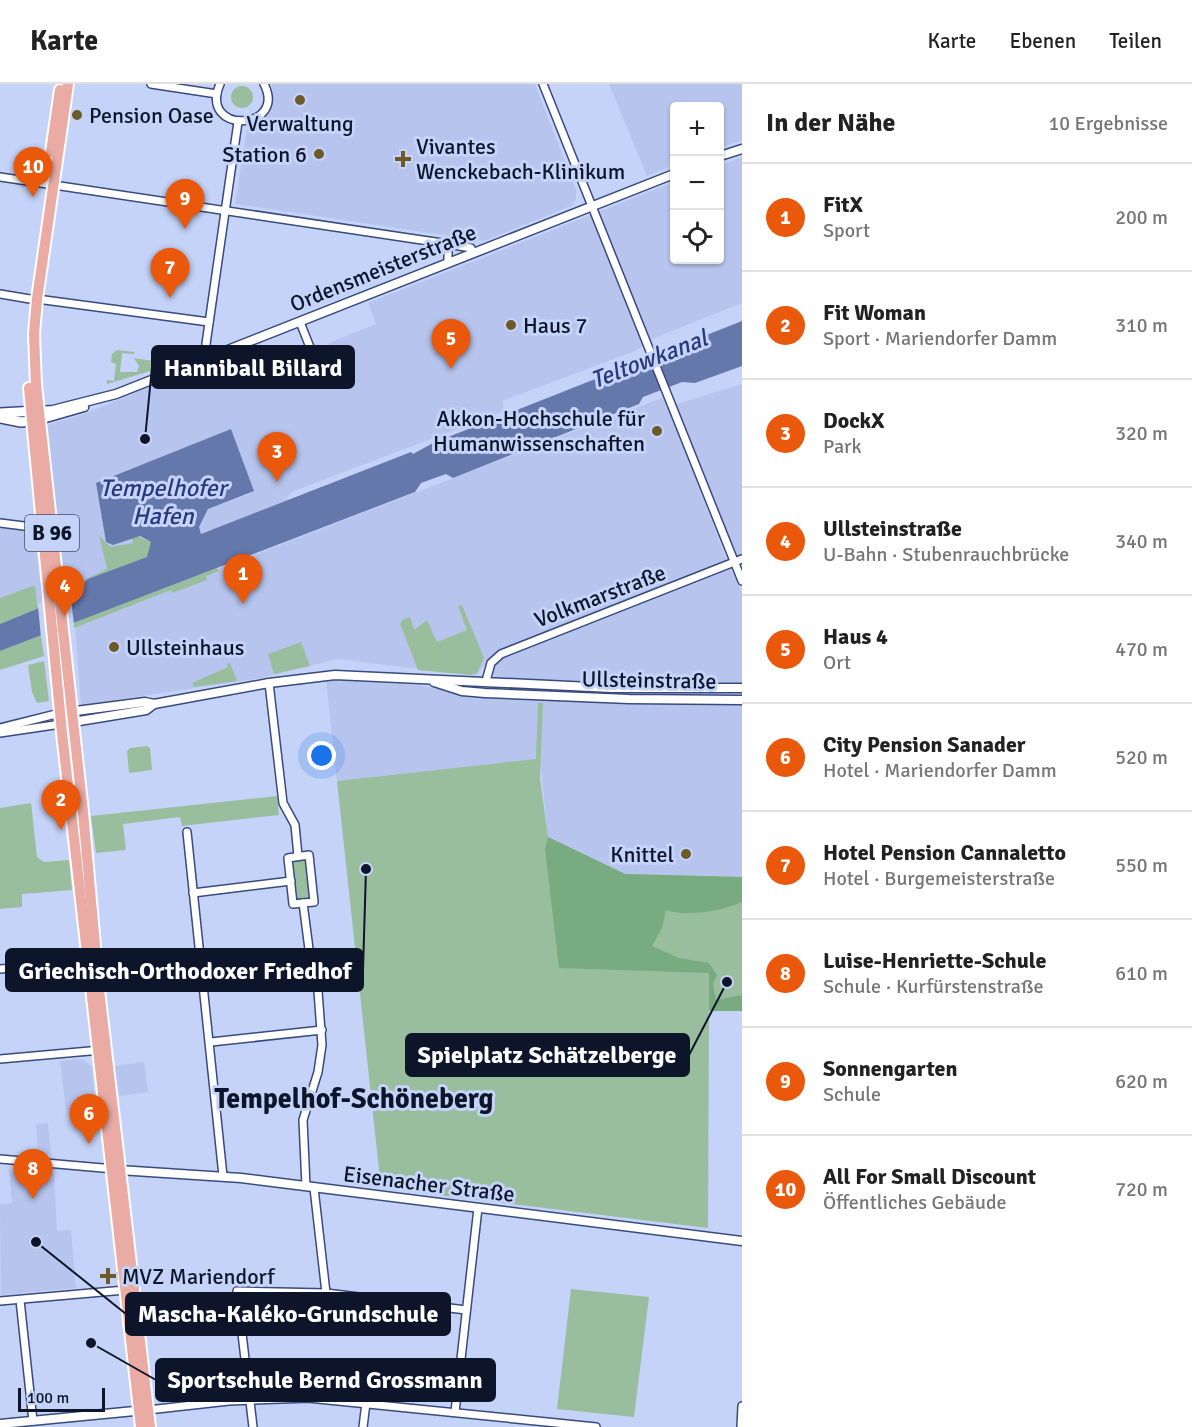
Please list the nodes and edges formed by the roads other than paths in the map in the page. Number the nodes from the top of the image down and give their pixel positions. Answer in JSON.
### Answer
{"nodes":[{"id":1,"x":60,"y":84,"type":"edge"},
{"id":2,"x":68,"y":84,"type":"edge"},
{"id":3,"x":153,"y":84,"type":"edge"},
{"id":4,"x":220,"y":84,"type":"edge"},
{"id":5,"x":264,"y":84,"type":"edge"},
{"id":6,"x":543,"y":84,"type":"edge"},
{"id":7,"x":217,"y":94,"type":"junction"},
{"id":8,"x":238,"y":122,"type":"junction"},
{"id":9,"x":742,"y":149,"type":"edge"},
{"id":10,"x":724,"y":155,"type":"edge"},
{"id":11,"x":670,"y":176,"type":"edge"},
{"id":12,"x":0,"y":177,"type":"edge"},
{"id":13,"x":50,"y":184,"type":"junction"},
{"id":14,"x":592,"y":207,"type":"junction"},
{"id":15,"x":226,"y":210,"type":"junction"},
{"id":16,"x":448,"y":244,"type":"junction"},
{"id":17,"x":473,"y":253,"type":"junction"},
{"id":18,"x":448,"y":263,"type":"junction"},
{"id":19,"x":0,"y":294,"type":"edge"},
{"id":20,"x":34,"y":299,"type":"junction"},
{"id":21,"x":300,"y":321,"type":"junction"},
{"id":22,"x":210,"y":322,"type":"junction"},
{"id":23,"x":208,"y":358,"type":"junction"},
{"id":24,"x":318,"y":365,"type":"dead end"},
{"id":25,"x":0,"y":416,"type":"edge"},
{"id":26,"x":34,"y":416,"type":"junction"},
{"id":27,"x":0,"y":523,"type":"edge"},
{"id":28,"x":40,"y":528,"type":"junction"},
{"id":29,"x":742,"y":559,"type":"edge"},
{"id":30,"x":734,"y":563,"type":"junction"},
{"id":31,"x":742,"y":581,"type":"edge"},
{"id":32,"x":53,"y":598,"type":"junction"},
{"id":33,"x":425,"y":679,"type":"junction"},
{"id":34,"x":486,"y":681,"type":"junction"},
{"id":35,"x":269,"y":683,"type":"junction"},
{"id":36,"x":555,"y":685,"type":"junction"},
{"id":37,"x":742,"y":688,"type":"edge"},
{"id":38,"x":485,"y":693,"type":"junction"},
{"id":39,"x":555,"y":696,"type":"junction"},
{"id":40,"x":742,"y":700,"type":"edge"},
{"id":41,"x":66,"y":718,"type":"junction"},
{"id":42,"x":0,"y":730,"type":"edge"},
{"id":43,"x":187,"y":832,"type":"dead end"},
{"id":44,"x":298,"y":856,"type":"junction"},
{"id":45,"x":291,"y":881,"type":"junction"},
{"id":46,"x":193,"y":893,"type":"junction"},
{"id":47,"x":303,"y":903,"type":"junction"},
{"id":48,"x":92,"y":962,"type":"junction"},
{"id":49,"x":0,"y":969,"type":"edge"},
{"id":50,"x":322,"y":1030,"type":"junction"},
{"id":51,"x":211,"y":1042,"type":"junction"},
{"id":52,"x":102,"y":1050,"type":"junction"},
{"id":53,"x":0,"y":1059,"type":"edge"},
{"id":54,"x":0,"y":1159,"type":"edge"},
{"id":55,"x":115,"y":1169,"type":"junction"},
{"id":56,"x":223,"y":1176,"type":"junction"},
{"id":57,"x":310,"y":1187,"type":"junction"},
{"id":58,"x":478,"y":1208,"type":"junction"},
{"id":59,"x":742,"y":1241,"type":"edge"},
{"id":60,"x":125,"y":1290,"type":"junction"},
{"id":61,"x":326,"y":1293,"type":"junction"},
{"id":62,"x":21,"y":1300,"type":"junction"},
{"id":63,"x":0,"y":1301,"type":"edge"},
{"id":64,"x":466,"y":1310,"type":"junction"},
{"id":65,"x":250,"y":1399,"type":"junction"},
{"id":66,"x":366,"y":1403,"type":"junction"},
{"id":67,"x":742,"y":1406,"type":"edge"},
{"id":68,"x":144,"y":1410,"type":"junction"},
{"id":69,"x":455,"y":1412,"type":"junction"},
{"id":70,"x":33,"y":1421,"type":"junction"},
{"id":71,"x":0,"y":1424,"type":"edge"},
{"id":72,"x":141,"y":1427,"type":"edge"},
{"id":73,"x":150,"y":1427,"type":"edge"},
{"id":74,"x":253,"y":1427,"type":"edge"},
{"id":75,"x":363,"y":1427,"type":"edge"},
{"id":76,"x":596,"y":1427,"type":"edge"},
{"id":77,"x":741,"y":1427,"type":"edge"}],
"edges":[{"from":1,"to":13,"type":"main road","number":"B 96"},
{"from":2,"to":13,"type":"main road","number":"B 96"},
{"from":3,"to":7,"type":"street"},
{"from":4,"to":7,"type":"street"},
{"from":5,"to":8,"type":"street"},
{"from":6,"to":14,"type":"street"},
{"from":7,"to":8,"type":"street"},
{"from":8,"to":15,"type":"street"},
{"from":9,"to":10,"type":"street"},
{"from":11,"to":14,"type":"street","name":"Ordensmeisterstraße"},
{"from":12,"to":13,"type":"street"},
{"from":13,"to":15,"type":"street"},
{"from":13,"to":20,"type":"main road","number":"B 96"},
{"from":14,"to":17,"type":"street","name":"Ordensmeisterstraße"},
{"from":14,"to":30,"type":"street"},
{"from":15,"to":16,"type":"street"},
{"from":15,"to":22,"type":"street"},
{"from":16,"to":17,"type":"street"},
{"from":16,"to":18,"type":"street"},
{"from":17,"to":18,"type":"street","name":"Ordensmeisterstraße"},
{"from":18,"to":21,"type":"street","name":"Ordensmeisterstraße"},
{"from":19,"to":20,"type":"street"},
{"from":20,"to":22,"type":"street"},
{"from":20,"to":26,"type":"main road","number":"B 96"},
{"from":21,"to":23,"type":"street","name":"Ordensmeisterstraße"},
{"from":21,"to":24,"type":"street"},
{"from":22,"to":23,"type":"street"},
{"from":23,"to":26,"type":"street","name":"Ordensmeisterstraße"},
{"from":25,"to":26,"type":"main road"},
{"from":26,"to":28,"type":"main road","number":"B 96"},
{"from":26,"to":32,"type":"main road","number":"B 96"},
{"from":27,"to":28,"type":"street"},
{"from":28,"to":32,"type":"main road","number":"B 96"},
{"from":29,"to":30,"type":"street","name":"Volkmarstraße"},
{"from":30,"to":31,"type":"street"},
{"from":30,"to":34,"type":"street","name":"Volkmarstraße"},
{"from":32,"to":41,"type":"main road","number":"B 96"},
{"from":33,"to":34,"type":"street","name":"Ullsteinstraße"},
{"from":33,"to":35,"type":"street","name":"Ullsteinstraße"},
{"from":33,"to":38,"type":"street","name":"Ullsteinstraße"},
{"from":34,"to":36,"type":"street","name":"Ullsteinstraße"},
{"from":34,"to":38,"type":"street"},
{"from":35,"to":41,"type":"street","name":"Ullsteinstraße"},
{"from":35,"to":44,"type":"street"},
{"from":36,"to":37,"type":"street","name":"Ullsteinstraße"},
{"from":36,"to":39,"type":"street","name":"Ullsteinstraße"},
{"from":38,"to":39,"type":"street","name":"Ullsteinstraße"},
{"from":39,"to":40,"type":"street","name":"Ullsteinstraße"},
{"from":41,"to":42,"type":"street","name":"Ullsteinstraße"},
{"from":41,"to":42,"type":"street","name":"Ullsteinstraße"},
{"from":41,"to":48,"type":"main road","number":"B 96"},
{"from":43,"to":46,"type":"street"},
{"from":44,"to":45,"type":"street"},
{"from":44,"to":47,"type":"street"},
{"from":45,"to":46,"type":"street"},
{"from":45,"to":47,"type":"street"},
{"from":46,"to":51,"type":"street"},
{"from":47,"to":50,"type":"street"},
{"from":48,"to":49,"type":"street"},
{"from":48,"to":52,"type":"main road","number":"B 96"},
{"from":50,"to":51,"type":"street"},
{"from":50,"to":57,"type":"street"},
{"from":51,"to":56,"type":"street"},
{"from":52,"to":53,"type":"street"},
{"from":52,"to":55,"type":"main road","number":"B 96"},
{"from":54,"to":55,"type":"street"},
{"from":55,"to":56,"type":"street","name":"Eisenacher Straße"},
{"from":55,"to":60,"type":"main road","number":"B 96"},
{"from":55,"to":68,"type":"main road","number":"B 96"},
{"from":56,"to":57,"type":"street","name":"Eisenacher Straße"},
{"from":57,"to":58,"type":"street","name":"Eisenacher Straße"},
{"from":57,"to":61,"type":"street"},
{"from":58,"to":59,"type":"street","name":"Eisenacher Straße"},
{"from":58,"to":64,"type":"street"},
{"from":60,"to":62,"type":"street"},
{"from":60,"to":68,"type":"main road","number":"B 96"},
{"from":61,"to":64,"type":"street"},
{"from":61,"to":65,"type":"street"},
{"from":62,"to":63,"type":"street"},
{"from":62,"to":70,"type":"street"},
{"from":64,"to":69,"type":"street"},
{"from":65,"to":66,"type":"street"},
{"from":65,"to":68,"type":"street"},
{"from":65,"to":74,"type":"street"},
{"from":66,"to":69,"type":"street"},
{"from":66,"to":75,"type":"street"},
{"from":67,"to":77,"type":"street"},
{"from":68,"to":70,"type":"street"},
{"from":68,"to":72,"type":"main road","number":"B 96"},
{"from":68,"to":73,"type":"main road","number":"B 96"},
{"from":69,"to":76,"type":"street"},
{"from":70,"to":71,"type":"street"}]}
